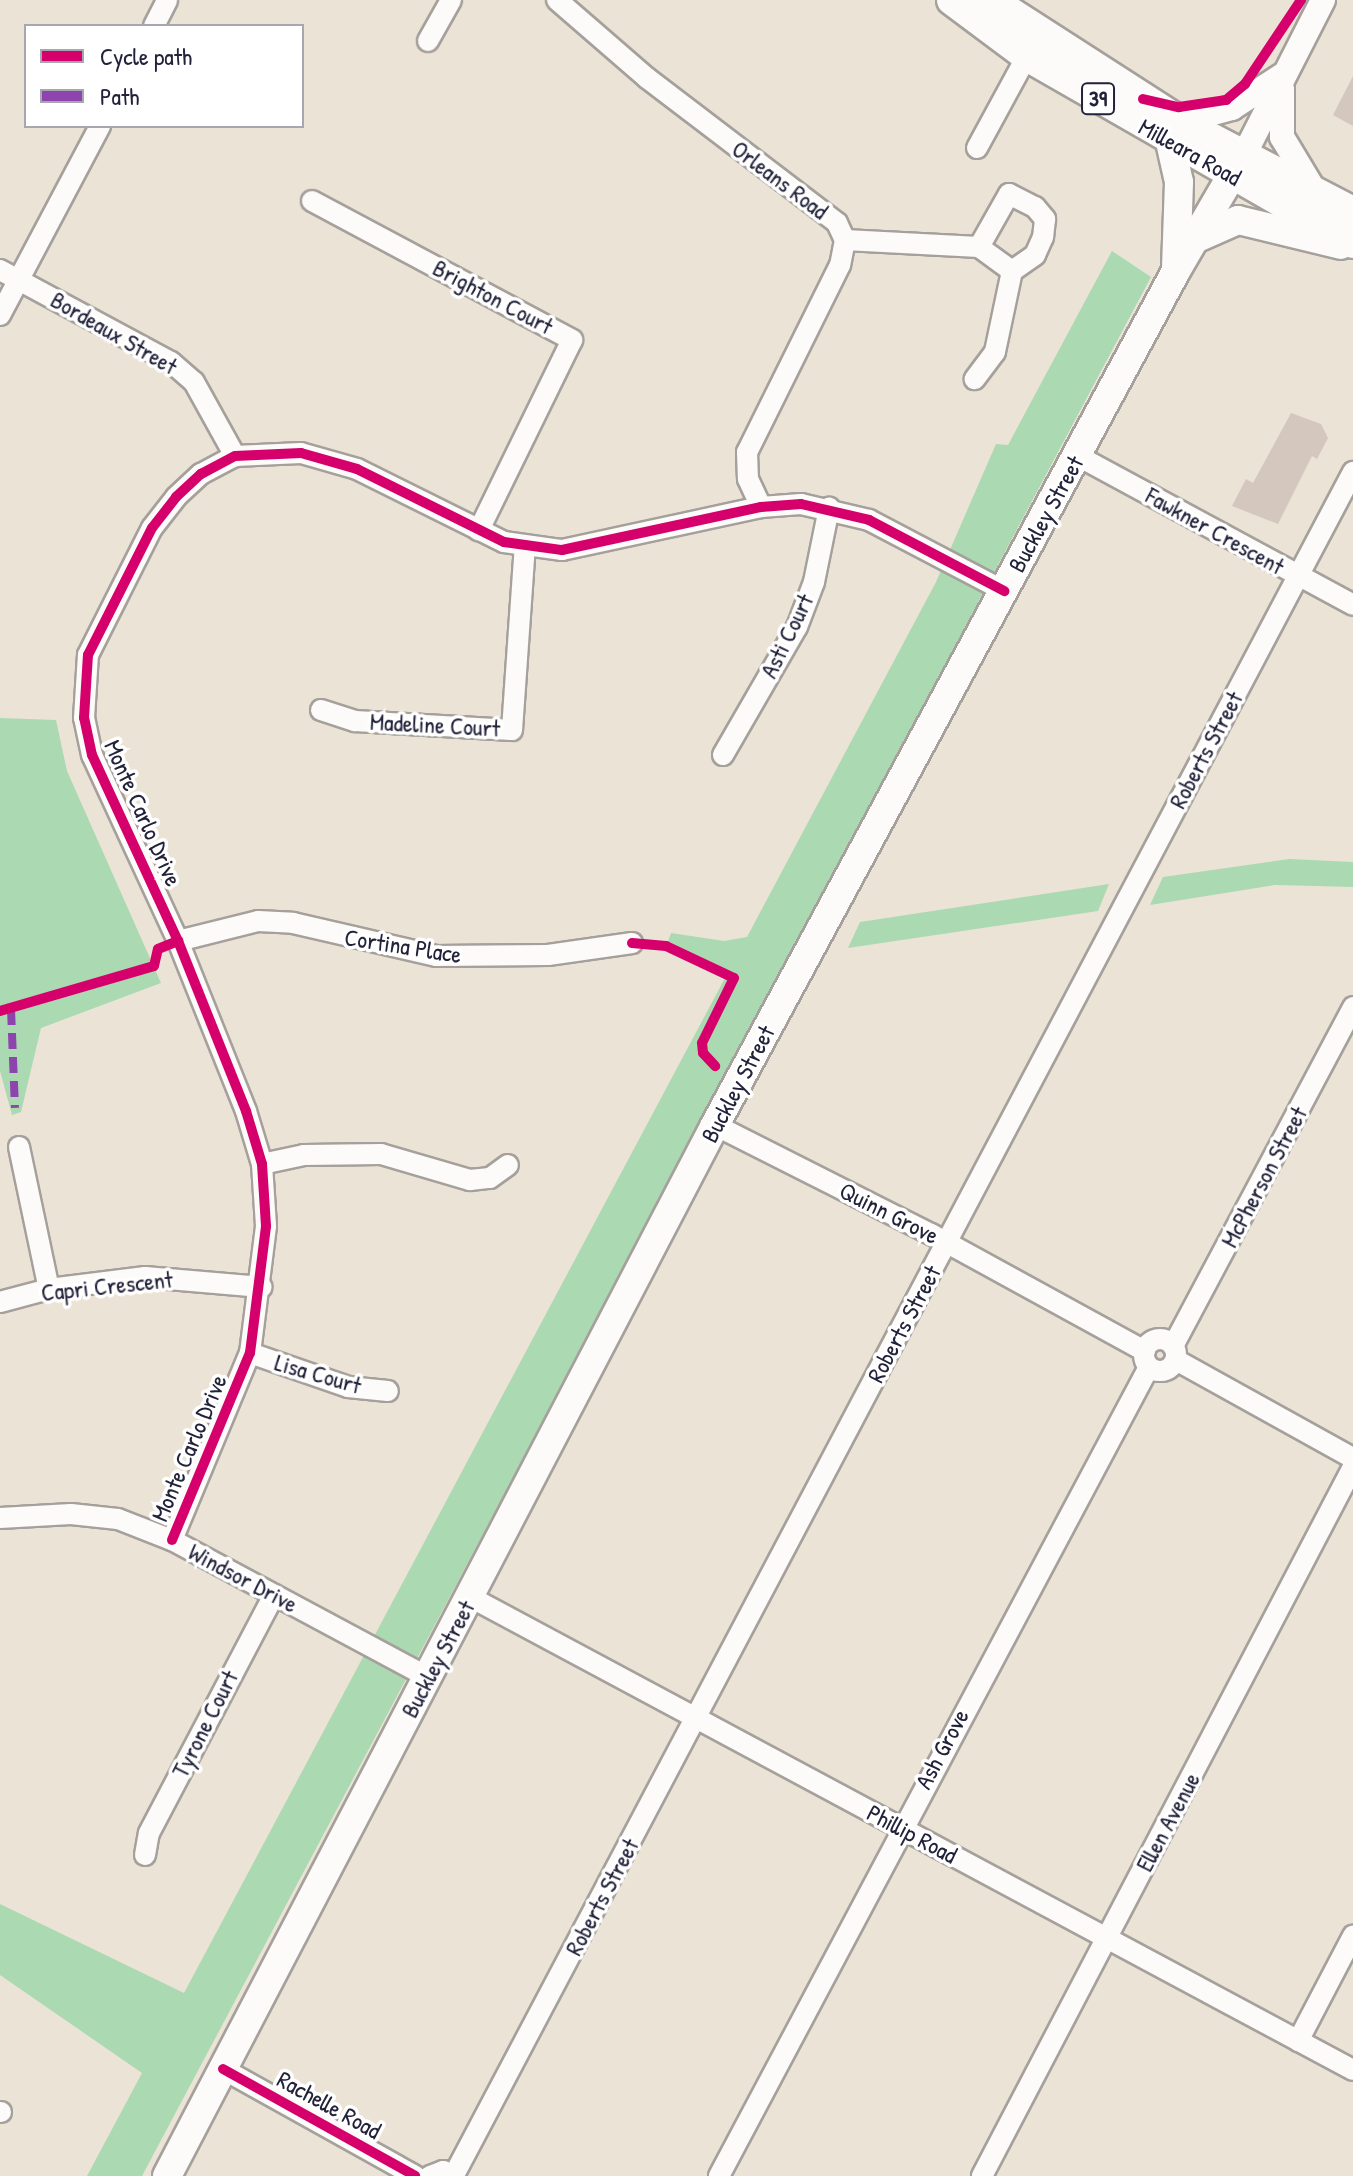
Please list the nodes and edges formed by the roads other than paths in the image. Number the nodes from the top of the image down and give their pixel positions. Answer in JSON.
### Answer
{"nodes":[{"id":1,"x":167,"y":0,"type":"edge"},
{"id":2,"x":451,"y":0,"type":"edge"},
{"id":3,"x":557,"y":0,"type":"edge"},
{"id":4,"x":952,"y":0,"type":"edge"},
{"id":5,"x":991,"y":0,"type":"edge"},
{"id":6,"x":1323,"y":0,"type":"edge"},
{"id":7,"x":155,"y":24,"type":"edge"},
{"id":8,"x":428,"y":41,"type":"dead end"},
{"id":9,"x":1027,"y":56,"type":"junction"},
{"id":10,"x":1283,"y":74,"type":"junction"},
{"id":11,"x":99,"y":128,"type":"edge"},
{"id":12,"x":1175,"y":132,"type":"junction"},
{"id":13,"x":977,"y":148,"type":"dead end"},
{"id":14,"x":1238,"y":166,"type":"junction"},
{"id":15,"x":1314,"y":190,"type":"junction"},
{"id":16,"x":312,"y":201,"type":"dead end"},
{"id":17,"x":1353,"y":212,"type":"edge"},
{"id":18,"x":1195,"y":239,"type":"junction"},
{"id":19,"x":845,"y":240,"type":"junction"},
{"id":20,"x":1353,"y":246,"type":"edge"},
{"id":21,"x":979,"y":247,"type":"junction"},
{"id":22,"x":0,"y":270,"type":"edge"},
{"id":23,"x":1012,"y":271,"type":"junction"},
{"id":24,"x":1176,"y":271,"type":"junction"},
{"id":25,"x":19,"y":279,"type":"junction"},
{"id":26,"x":0,"y":315,"type":"edge"},
{"id":27,"x":975,"y":379,"type":"dead end"},
{"id":28,"x":235,"y":456,"type":"junction"},
{"id":29,"x":1078,"y":456,"type":"junction"},
{"id":30,"x":1353,"y":472,"type":"edge"},
{"id":31,"x":761,"y":507,"type":"junction"},
{"id":32,"x":829,"y":508,"type":"junction"},
{"id":33,"x":479,"y":530,"type":"junction"},
{"id":34,"x":525,"y":546,"type":"junction"},
{"id":35,"x":1298,"y":576,"type":"junction"},
{"id":36,"x":1004,"y":591,"type":"junction"},
{"id":37,"x":1353,"y":605,"type":"edge"},
{"id":38,"x":321,"y":710,"type":"dead end"},
{"id":39,"x":723,"y":755,"type":"dead end"},
{"id":40,"x":178,"y":941,"type":"junction"},
{"id":41,"x":632,"y":943,"type":"dead end"},
{"id":42,"x":1351,"y":1018,"type":"edge"},
{"id":43,"x":715,"y":1125,"type":"junction"},
{"id":44,"x":19,"y":1147,"type":"dead end"},
{"id":45,"x":262,"y":1164,"type":"junction"},
{"id":46,"x":508,"y":1165,"type":"dead end"},
{"id":47,"x":947,"y":1243,"type":"junction"},
{"id":48,"x":262,"y":1287,"type":"junction"},
{"id":49,"x":49,"y":1289,"type":"junction"},
{"id":50,"x":0,"y":1302,"type":"edge"},
{"id":51,"x":250,"y":1353,"type":"junction"},
{"id":52,"x":1174,"y":1353,"type":"junction"},
{"id":53,"x":1147,"y":1359,"type":"junction"},
{"id":54,"x":388,"y":1391,"type":"dead end"},
{"id":55,"x":1353,"y":1458,"type":"edge"},
{"id":56,"x":1353,"y":1467,"type":"edge"},
{"id":57,"x":0,"y":1518,"type":"edge"},
{"id":58,"x":172,"y":1540,"type":"junction"},
{"id":59,"x":274,"y":1595,"type":"junction"},
{"id":60,"x":472,"y":1598,"type":"junction"},
{"id":61,"x":427,"y":1677,"type":"junction"},
{"id":62,"x":696,"y":1718,"type":"junction"},
{"id":63,"x":900,"y":1827,"type":"junction"},
{"id":64,"x":145,"y":1855,"type":"dead end"},
{"id":65,"x":1353,"y":1936,"type":"edge"},
{"id":66,"x":1107,"y":1938,"type":"junction"},
{"id":67,"x":1298,"y":2041,"type":"junction"},
{"id":68,"x":223,"y":2069,"type":"junction"},
{"id":69,"x":1353,"y":2070,"type":"edge"},
{"id":70,"x":455,"y":2175,"type":"edge"},
{"id":71,"x":167,"y":2176,"type":"edge"},
{"id":72,"x":415,"y":2176,"type":"edge"},
{"id":73,"x":430,"y":2176,"type":"edge"},
{"id":74,"x":719,"y":2176,"type":"edge"},
{"id":75,"x":982,"y":2176,"type":"edge"}],
"edges":[{"from":1,"to":7,"type":"street"},
{"from":2,"to":8,"type":"street"},
{"from":3,"to":19,"type":"street","name":"Orleans Road"},
{"from":4,"to":9,"type":"main road","name":"Milleara Road","number":"39"},
{"from":5,"to":12,"type":"main road","name":"Milleara Road","number":"39"},
{"from":6,"to":10,"type":"street","name":"Buckley Street"},
{"from":9,"to":12,"type":"main road","name":"Milleara Road","number":"39"},
{"from":9,"to":13,"type":"street"},
{"from":10,"to":12,"type":"street"},
{"from":10,"to":14,"type":"street","name":"Buckley Street"},
{"from":10,"to":15,"type":"street"},
{"from":11,"to":25,"type":"street"},
{"from":12,"to":14,"type":"main road","name":"Milleara Road","number":"39"},
{"from":12,"to":24,"type":"main road"},
{"from":14,"to":15,"type":"main road","name":"Milleara Road","number":"39"},
{"from":14,"to":18,"type":"main road","name":"Buckley Street"},
{"from":14,"to":20,"type":"main road","name":"Milleara Road","number":"39"},
{"from":15,"to":17,"type":"main road","name":"Milleara Road","number":"39"},
{"from":16,"to":33,"type":"street","name":"Brighton Court"},
{"from":18,"to":20,"type":"main road"},
{"from":18,"to":24,"type":"main road","name":"Buckley Street"},
{"from":19,"to":21,"type":"street"},
{"from":19,"to":31,"type":"street","name":"Orleans Road"},
{"from":21,"to":23,"type":"street"},
{"from":21,"to":23,"type":"street"},
{"from":22,"to":25,"type":"street","name":"Bordeaux Street"},
{"from":23,"to":27,"type":"street"},
{"from":24,"to":29,"type":"main road","name":"Buckley Street"},
{"from":25,"to":26,"type":"street"},
{"from":25,"to":28,"type":"street","name":"Bordeaux Street"},
{"from":28,"to":33,"type":"street","name":"Monte Carlo Drive"},
{"from":28,"to":40,"type":"street","name":"Monte Carlo Drive"},
{"from":29,"to":35,"type":"street","name":"Fawkner Crescent"},
{"from":29,"to":36,"type":"main road","name":"Buckley Street"},
{"from":30,"to":35,"type":"street","name":"Roberts Street"},
{"from":31,"to":32,"type":"street","name":"Monte Carlo Drive"},
{"from":31,"to":34,"type":"street","name":"Monte Carlo Drive"},
{"from":32,"to":36,"type":"street","name":"Monte Carlo Drive"},
{"from":32,"to":39,"type":"street","name":"Asti Court"},
{"from":33,"to":34,"type":"street","name":"Monte Carlo Drive"},
{"from":34,"to":38,"type":"street","name":"Madeline Court"},
{"from":35,"to":37,"type":"street","name":"Fawkner Crescent"},
{"from":35,"to":47,"type":"street","name":"Roberts Street"},
{"from":36,"to":43,"type":"main road","name":"Buckley Street"},
{"from":40,"to":41,"type":"street","name":"Cortina Place"},
{"from":40,"to":45,"type":"street","name":"Monte Carlo Drive"},
{"from":42,"to":52,"type":"street","name":"McPherson Street"},
{"from":43,"to":47,"type":"street","name":"Quinn Grove"},
{"from":43,"to":60,"type":"main road","name":"Buckley Street"},
{"from":44,"to":49,"type":"street"},
{"from":45,"to":46,"type":"street"},
{"from":45,"to":48,"type":"street","name":"Monte Carlo Drive"},
{"from":47,"to":53,"type":"street","name":"Quinn Grove"},
{"from":47,"to":62,"type":"street","name":"Roberts Street"},
{"from":48,"to":49,"type":"street","name":"Capri Crescent"},
{"from":48,"to":51,"type":"street","name":"Monte Carlo Drive"},
{"from":49,"to":50,"type":"street","name":"Capri Crescent"},
{"from":51,"to":54,"type":"street","name":"Lisa Court"},
{"from":51,"to":58,"type":"street","name":"Monte Carlo Drive"},
{"from":52,"to":53,"type":"street"},
{"from":52,"to":55,"type":"street"},
{"from":53,"to":63,"type":"street","name":"Ash Grove"},
{"from":56,"to":66,"type":"street","name":"Ellen Avenue"},
{"from":57,"to":58,"type":"street","name":"Windsor Drive"},
{"from":58,"to":59,"type":"street","name":"Windsor Drive"},
{"from":59,"to":61,"type":"street","name":"Windsor Drive"},
{"from":59,"to":64,"type":"street","name":"Tyrone Court"},
{"from":60,"to":61,"type":"main road","name":"Buckley Street"},
{"from":60,"to":62,"type":"street","name":"Phillip Road"},
{"from":61,"to":68,"type":"main road","name":"Buckley Street"},
{"from":62,"to":63,"type":"street","name":"Phillip Road"},
{"from":62,"to":70,"type":"street","name":"Roberts Street"},
{"from":63,"to":66,"type":"street","name":"Phillip Road"},
{"from":63,"to":74,"type":"street","name":"Ash Grove"},
{"from":65,"to":67,"type":"street"},
{"from":66,"to":67,"type":"street","name":"Phillip Road"},
{"from":66,"to":75,"type":"street","name":"Ellen Avenue"},
{"from":67,"to":69,"type":"street","name":"Phillip Road"},
{"from":68,"to":71,"type":"main road","name":"Buckley Street"},
{"from":68,"to":72,"type":"street","name":"Rachelle Road"},
{"from":70,"to":73,"type":"street"}]}
